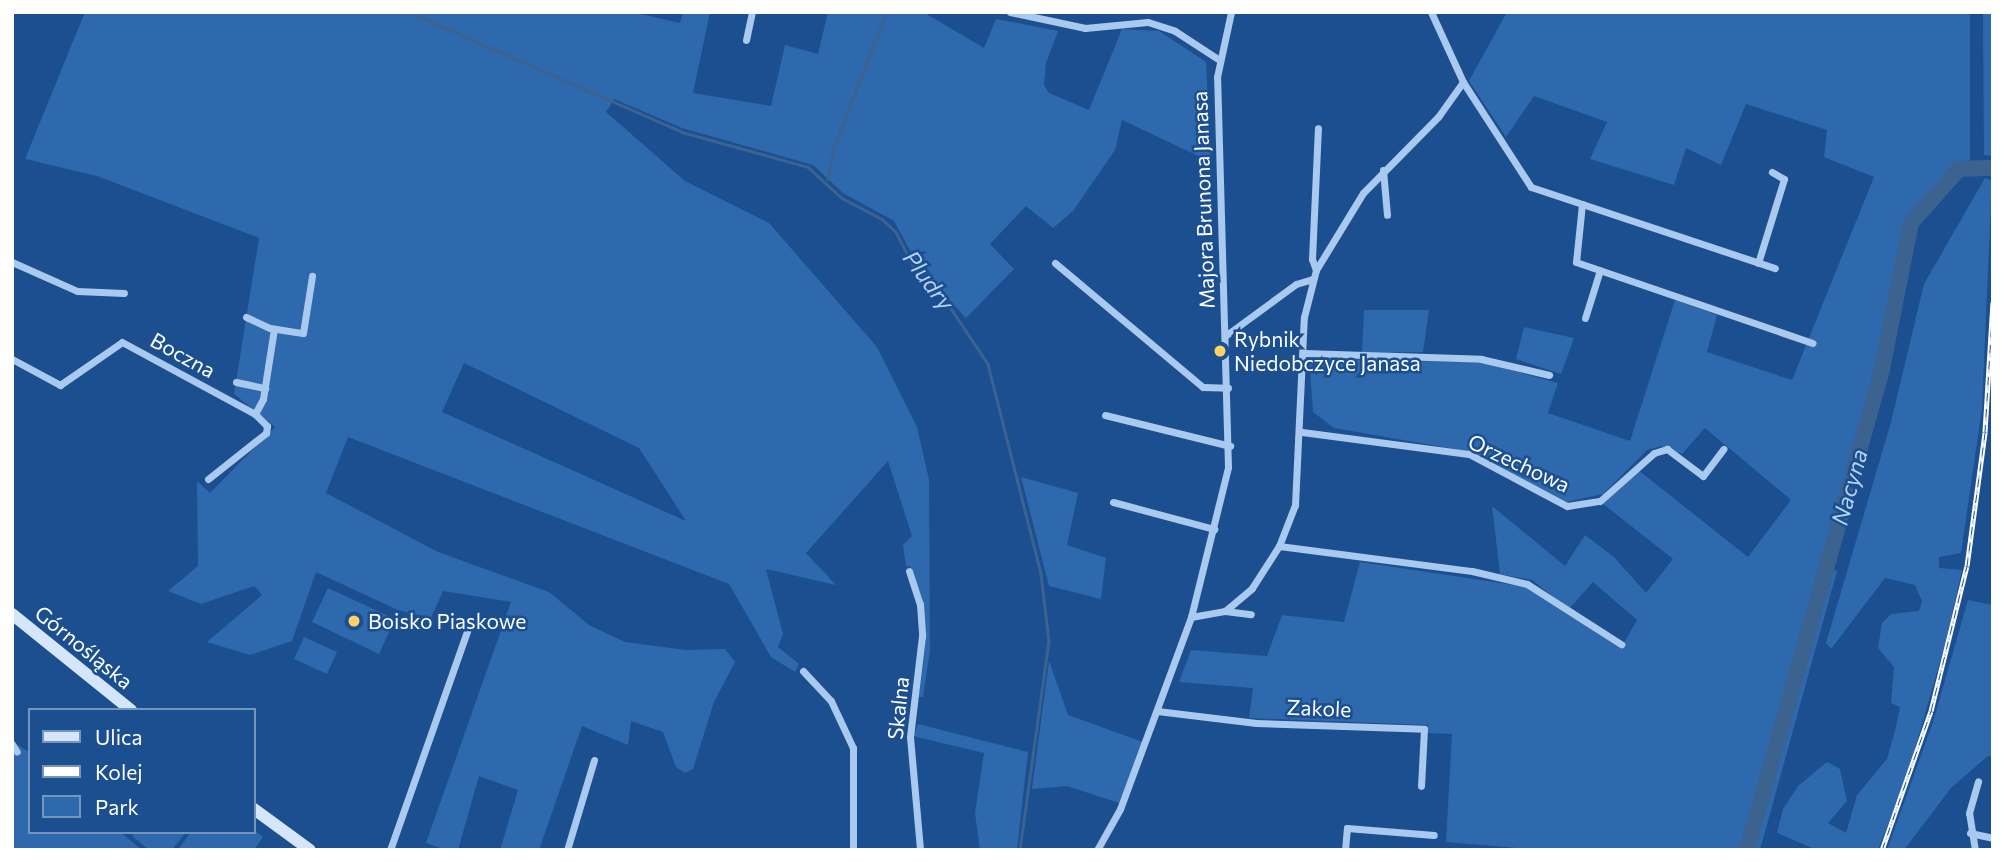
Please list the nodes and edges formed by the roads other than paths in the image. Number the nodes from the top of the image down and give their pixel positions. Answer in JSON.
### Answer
{"nodes":[{"id":1,"x":752,"y":12,"type":"edge"},
{"id":2,"x":1010,"y":12,"type":"edge"},
{"id":3,"x":1231,"y":12,"type":"edge"},
{"id":4,"x":1431,"y":12,"type":"edge"},
{"id":5,"x":746,"y":40,"type":"dead end"},
{"id":6,"x":1218,"y":59,"type":"junction"},
{"id":7,"x":1463,"y":82,"type":"junction"},
{"id":8,"x":1318,"y":128,"type":"dead end"},
{"id":9,"x":1383,"y":170,"type":"junction"},
{"id":10,"x":1772,"y":172,"type":"dead end"},
{"id":11,"x":1582,"y":204,"type":"junction"},
{"id":12,"x":1387,"y":215,"type":"dead end"},
{"id":13,"x":12,"y":261,"type":"edge"},
{"id":14,"x":1055,"y":263,"type":"dead end"},
{"id":15,"x":1758,"y":263,"type":"junction"},
{"id":16,"x":1775,"y":268,"type":"dead end"},
{"id":17,"x":1316,"y":270,"type":"junction"},
{"id":18,"x":1600,"y":270,"type":"junction"},
{"id":19,"x":312,"y":275,"type":"dead end"},
{"id":20,"x":1312,"y":279,"type":"junction"},
{"id":21,"x":124,"y":293,"type":"dead end"},
{"id":22,"x":246,"y":317,"type":"dead end"},
{"id":23,"x":1584,"y":318,"type":"dead end"},
{"id":24,"x":274,"y":328,"type":"junction"},
{"id":25,"x":1225,"y":336,"type":"junction"},
{"id":26,"x":1812,"y":343,"type":"dead end"},
{"id":27,"x":1304,"y":352,"type":"junction"},
{"id":28,"x":12,"y":359,"type":"edge"},
{"id":29,"x":1549,"y":375,"type":"dead end"},
{"id":30,"x":236,"y":382,"type":"dead end"},
{"id":31,"x":265,"y":388,"type":"junction"},
{"id":32,"x":1228,"y":388,"type":"junction"},
{"id":33,"x":255,"y":414,"type":"junction"},
{"id":34,"x":1105,"y":415,"type":"dead end"},
{"id":35,"x":1302,"y":432,"type":"junction"},
{"id":36,"x":1230,"y":446,"type":"junction"},
{"id":37,"x":1723,"y":449,"type":"dead end"},
{"id":38,"x":208,"y":479,"type":"dead end"},
{"id":39,"x":1114,"y":502,"type":"dead end"},
{"id":40,"x":1214,"y":529,"type":"junction"},
{"id":41,"x":1279,"y":546,"type":"junction"},
{"id":42,"x":909,"y":571,"type":"dead end"},
{"id":43,"x":1225,"y":611,"type":"junction"},
{"id":44,"x":12,"y":614,"type":"edge"},
{"id":45,"x":1251,"y":614,"type":"dead end"},
{"id":46,"x":1191,"y":617,"type":"junction"},
{"id":47,"x":469,"y":626,"type":"dead end"},
{"id":48,"x":1621,"y":644,"type":"dead end"},
{"id":49,"x":803,"y":671,"type":"dead end"},
{"id":50,"x":129,"y":708,"type":"edge"},
{"id":51,"x":1157,"y":711,"type":"junction"},
{"id":52,"x":594,"y":760,"type":"dead end"},
{"id":53,"x":1978,"y":781,"type":"dead end"},
{"id":54,"x":1421,"y":786,"type":"dead end"},
{"id":55,"x":256,"y":810,"type":"edge"},
{"id":56,"x":1970,"y":833,"type":"junction"},
{"id":57,"x":1434,"y":835,"type":"dead end"},
{"id":58,"x":1993,"y":838,"type":"edge"},
{"id":59,"x":310,"y":850,"type":"edge"},
{"id":60,"x":390,"y":850,"type":"edge"},
{"id":61,"x":567,"y":850,"type":"edge"},
{"id":62,"x":853,"y":850,"type":"edge"},
{"id":63,"x":920,"y":850,"type":"edge"},
{"id":64,"x":1097,"y":850,"type":"edge"},
{"id":65,"x":1345,"y":850,"type":"edge"},
{"id":66,"x":1975,"y":850,"type":"edge"}],
"edges":[{"from":1,"to":5,"type":"street"},
{"from":2,"to":6,"type":"street"},
{"from":3,"to":6,"type":"street","name":"Majora Brunona Janasa"},
{"from":4,"to":7,"type":"street"},
{"from":6,"to":25,"type":"street","name":"Majora Brunona Janasa"},
{"from":7,"to":9,"type":"street"},
{"from":7,"to":11,"type":"street"},
{"from":8,"to":17,"type":"street"},
{"from":9,"to":12,"type":"street"},
{"from":9,"to":17,"type":"street"},
{"from":10,"to":15,"type":"street"},
{"from":11,"to":15,"type":"street"},
{"from":11,"to":18,"type":"street"},
{"from":13,"to":21,"type":"street"},
{"from":14,"to":32,"type":"street"},
{"from":15,"to":16,"type":"street"},
{"from":17,"to":20,"type":"street"},
{"from":18,"to":23,"type":"street"},
{"from":18,"to":26,"type":"street"},
{"from":19,"to":24,"type":"street"},
{"from":20,"to":25,"type":"street"},
{"from":20,"to":27,"type":"street"},
{"from":22,"to":24,"type":"street"},
{"from":24,"to":31,"type":"street"},
{"from":25,"to":32,"type":"street","name":"Majora Brunona Janasa"},
{"from":27,"to":29,"type":"street"},
{"from":27,"to":35,"type":"street"},
{"from":28,"to":33,"type":"street","name":"Boczna"},
{"from":30,"to":31,"type":"street"},
{"from":31,"to":33,"type":"street"},
{"from":32,"to":36,"type":"street","name":"Majora Brunona Janasa"},
{"from":33,"to":38,"type":"street"},
{"from":34,"to":36,"type":"street"},
{"from":35,"to":37,"type":"street","name":"Orzechowa"},
{"from":35,"to":41,"type":"street"},
{"from":36,"to":40,"type":"street","name":"Majora Brunona Janasa"},
{"from":39,"to":40,"type":"street"},
{"from":40,"to":46,"type":"street","name":"Majora Brunona Janasa"},
{"from":41,"to":43,"type":"street"},
{"from":41,"to":48,"type":"street"},
{"from":42,"to":63,"type":"street","name":"Skalna"},
{"from":43,"to":45,"type":"street"},
{"from":43,"to":46,"type":"street"},
{"from":44,"to":50,"type":"street","name":"Górnośląska"},
{"from":46,"to":51,"type":"street","name":"Majora Brunona Janasa"},
{"from":47,"to":60,"type":"street"},
{"from":49,"to":62,"type":"street"},
{"from":51,"to":54,"type":"street","name":"Zakole"},
{"from":51,"to":64,"type":"street","name":"Majora Brunona Janasa"},
{"from":52,"to":61,"type":"street"},
{"from":53,"to":56,"type":"street"},
{"from":55,"to":59,"type":"street"},
{"from":56,"to":58,"type":"street"},
{"from":56,"to":66,"type":"street"},
{"from":57,"to":65,"type":"street"}]}
